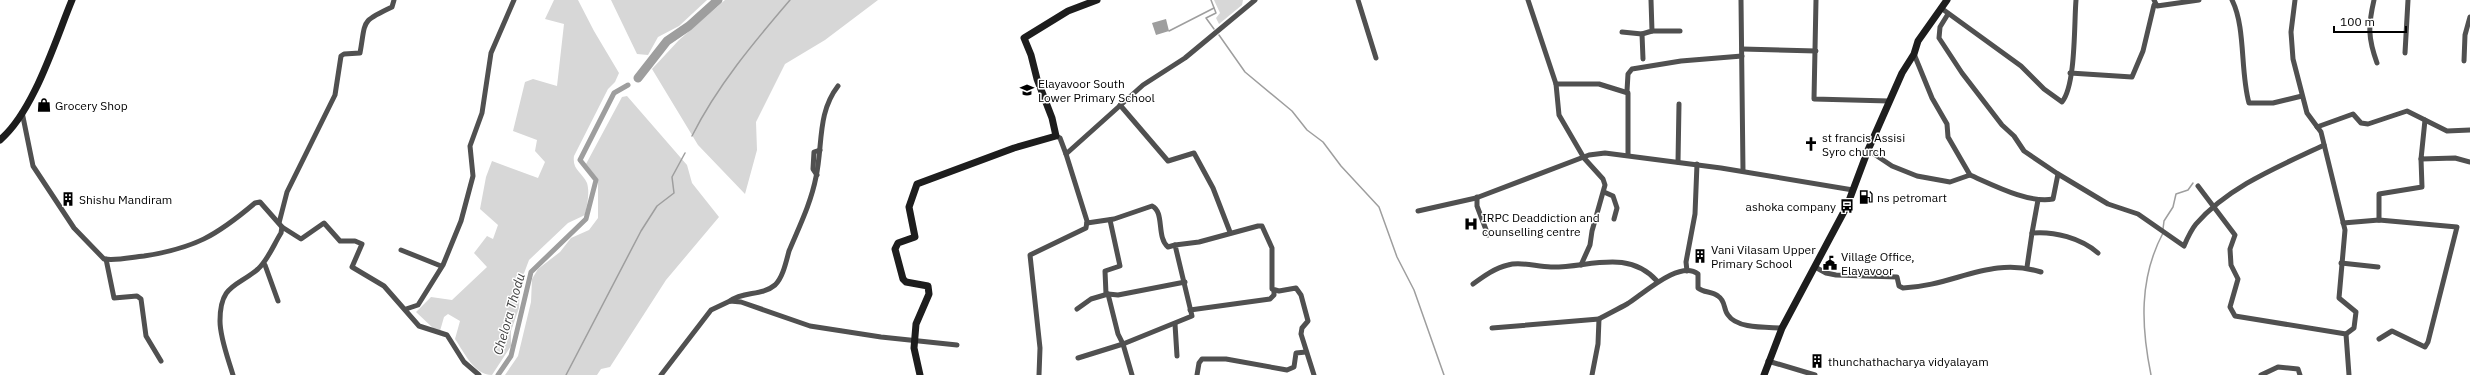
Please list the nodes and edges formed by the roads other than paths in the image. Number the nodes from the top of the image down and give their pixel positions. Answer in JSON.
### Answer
{"nodes":[{"id":1,"x":72,"y":0,"type":"edge"},
{"id":2,"x":394,"y":0,"type":"edge"},
{"id":3,"x":514,"y":0,"type":"edge"},
{"id":4,"x":1097,"y":0,"type":"edge"},
{"id":5,"x":1255,"y":0,"type":"edge"},
{"id":6,"x":1358,"y":0,"type":"edge"},
{"id":7,"x":1528,"y":0,"type":"edge"},
{"id":8,"x":1651,"y":0,"type":"edge"},
{"id":9,"x":1741,"y":0,"type":"edge"},
{"id":10,"x":1816,"y":0,"type":"edge"},
{"id":11,"x":1947,"y":0,"type":"edge"},
{"id":12,"x":2076,"y":0,"type":"edge"},
{"id":13,"x":2199,"y":0,"type":"edge"},
{"id":14,"x":2232,"y":0,"type":"edge"},
{"id":15,"x":2295,"y":0,"type":"edge"},
{"id":16,"x":2374,"y":0,"type":"edge"},
{"id":17,"x":2408,"y":0,"type":"edge"},
{"id":18,"x":2154,"y":3,"type":"edge"},
{"id":19,"x":1940,"y":8,"type":"junction"},
{"id":20,"x":1948,"y":14,"type":"junction"},
{"id":21,"x":2470,"y":17,"type":"edge"},
{"id":22,"x":1652,"y":31,"type":"junction"},
{"id":23,"x":1680,"y":31,"type":"dead end"},
{"id":24,"x":1622,"y":32,"type":"dead end"},
{"id":25,"x":1642,"y":34,"type":"junction"},
{"id":26,"x":1742,"y":49,"type":"junction"},
{"id":27,"x":1816,"y":51,"type":"junction"},
{"id":28,"x":2405,"y":53,"type":"dead end"},
{"id":29,"x":1914,"y":54,"type":"junction"},
{"id":30,"x":1742,"y":56,"type":"junction"},
{"id":31,"x":1376,"y":58,"type":"dead end"},
{"id":32,"x":1643,"y":59,"type":"dead end"},
{"id":33,"x":2464,"y":61,"type":"dead end"},
{"id":34,"x":2377,"y":63,"type":"dead end"},
{"id":35,"x":2070,"y":72,"type":"junction"},
{"id":36,"x":1556,"y":84,"type":"junction"},
{"id":37,"x":838,"y":86,"type":"dead end"},
{"id":38,"x":1627,"y":91,"type":"junction"},
{"id":39,"x":2302,"y":96,"type":"junction"},
{"id":40,"x":1889,"y":101,"type":"junction"},
{"id":41,"x":1679,"y":104,"type":"dead end"},
{"id":42,"x":1120,"y":105,"type":"junction"},
{"id":43,"x":22,"y":112,"type":"junction"},
{"id":44,"x":2425,"y":120,"type":"junction"},
{"id":45,"x":2317,"y":126,"type":"junction"},
{"id":46,"x":2470,"y":130,"type":"edge"},
{"id":47,"x":1056,"y":136,"type":"junction"},
{"id":48,"x":0,"y":140,"type":"edge"},
{"id":49,"x":2324,"y":145,"type":"junction"},
{"id":50,"x":1868,"y":150,"type":"junction"},
{"id":51,"x":1066,"y":154,"type":"junction"},
{"id":52,"x":1628,"y":155,"type":"junction"},
{"id":53,"x":1584,"y":158,"type":"junction"},
{"id":54,"x":2421,"y":159,"type":"junction"},
{"id":55,"x":1678,"y":162,"type":"junction"},
{"id":56,"x":2470,"y":162,"type":"edge"},
{"id":57,"x":1697,"y":164,"type":"junction"},
{"id":58,"x":1743,"y":171,"type":"junction"},
{"id":59,"x":2058,"y":174,"type":"junction"},
{"id":60,"x":1970,"y":175,"type":"junction"},
{"id":61,"x":2198,"y":186,"type":"dead end"},
{"id":62,"x":1853,"y":190,"type":"junction"},
{"id":63,"x":1604,"y":192,"type":"junction"},
{"id":64,"x":1477,"y":197,"type":"junction"},
{"id":65,"x":2038,"y":200,"type":"junction"},
{"id":66,"x":2213,"y":207,"type":"junction"},
{"id":67,"x":1418,"y":211,"type":"dead end"},
{"id":68,"x":1614,"y":219,"type":"dead end"},
{"id":69,"x":1110,"y":220,"type":"junction"},
{"id":70,"x":2379,"y":220,"type":"junction"},
{"id":71,"x":1087,"y":223,"type":"junction"},
{"id":72,"x":2343,"y":223,"type":"junction"},
{"id":73,"x":281,"y":225,"type":"junction"},
{"id":74,"x":1230,"y":232,"type":"junction"},
{"id":75,"x":2032,"y":233,"type":"junction"},
{"id":76,"x":1488,"y":235,"type":"dead end"},
{"id":77,"x":1175,"y":245,"type":"junction"},
{"id":78,"x":401,"y":250,"type":"dead end"},
{"id":79,"x":2098,"y":253,"type":"dead end"},
{"id":80,"x":106,"y":259,"type":"junction"},
{"id":81,"x":1581,"y":264,"type":"junction"},
{"id":82,"x":2341,"y":264,"type":"junction"},
{"id":83,"x":265,"y":266,"type":"dead end"},
{"id":84,"x":440,"y":266,"type":"junction"},
{"id":85,"x":1815,"y":267,"type":"junction"},
{"id":86,"x":2027,"y":267,"type":"junction"},
{"id":87,"x":2378,"y":267,"type":"dead end"},
{"id":88,"x":1687,"y":271,"type":"junction"},
{"id":89,"x":2041,"y":272,"type":"dead end"},
{"id":90,"x":1658,"y":281,"type":"junction"},
{"id":91,"x":1185,"y":282,"type":"junction"},
{"id":92,"x":1473,"y":284,"type":"dead end"},
{"id":93,"x":1274,"y":291,"type":"junction"},
{"id":94,"x":1107,"y":294,"type":"junction"},
{"id":95,"x":278,"y":301,"type":"dead end"},
{"id":96,"x":730,"y":301,"type":"junction"},
{"id":97,"x":1077,"y":309,"type":"dead end"},
{"id":98,"x":406,"y":310,"type":"junction"},
{"id":99,"x":1190,"y":310,"type":"junction"},
{"id":100,"x":1599,"y":319,"type":"junction"},
{"id":101,"x":1175,"y":324,"type":"junction"},
{"id":102,"x":1492,"y":328,"type":"dead end"},
{"id":103,"x":1782,"y":328,"type":"junction"},
{"id":104,"x":2346,"y":334,"type":"junction"},
{"id":105,"x":2379,"y":338,"type":"dead end"},
{"id":106,"x":915,"y":339,"type":"junction"},
{"id":107,"x":1123,"y":344,"type":"junction"},
{"id":108,"x":957,"y":345,"type":"dead end"},
{"id":109,"x":1306,"y":352,"type":"junction"},
{"id":110,"x":1177,"y":356,"type":"dead end"},
{"id":111,"x":1078,"y":358,"type":"dead end"},
{"id":112,"x":161,"y":361,"type":"dead end"},
{"id":113,"x":1768,"y":361,"type":"junction"},
{"id":114,"x":233,"y":375,"type":"edge"},
{"id":115,"x":479,"y":375,"type":"edge"},
{"id":116,"x":661,"y":375,"type":"edge"},
{"id":117,"x":920,"y":375,"type":"edge"},
{"id":118,"x":1039,"y":375,"type":"edge"},
{"id":119,"x":1132,"y":375,"type":"edge"},
{"id":120,"x":1197,"y":375,"type":"edge"},
{"id":121,"x":1314,"y":375,"type":"edge"},
{"id":122,"x":1592,"y":375,"type":"edge"},
{"id":123,"x":1764,"y":375,"type":"edge"},
{"id":124,"x":1815,"y":375,"type":"edge"},
{"id":125,"x":2261,"y":375,"type":"edge"},
{"id":126,"x":2300,"y":375,"type":"edge"},
{"id":127,"x":2350,"y":375,"type":"edge"}],
"edges":[{"from":1,"to":43,"type":"main road"},
{"from":2,"to":73,"type":"street"},
{"from":3,"to":84,"type":"street"},
{"from":4,"to":47,"type":"main road"},
{"from":5,"to":42,"type":"street"},
{"from":6,"to":31,"type":"street"},
{"from":7,"to":36,"type":"street"},
{"from":8,"to":22,"type":"street"},
{"from":9,"to":26,"type":"street"},
{"from":10,"to":27,"type":"street"},
{"from":11,"to":19,"type":"main road"},
{"from":12,"to":35,"type":"street"},
{"from":13,"to":18,"type":"street"},
{"from":14,"to":39,"type":"street"},
{"from":15,"to":39,"type":"street"},
{"from":16,"to":34,"type":"street"},
{"from":17,"to":28,"type":"street"},
{"from":18,"to":35,"type":"street"},
{"from":19,"to":20,"type":"street"},
{"from":19,"to":29,"type":"main road"},
{"from":20,"to":35,"type":"street"},
{"from":20,"to":59,"type":"street"},
{"from":21,"to":33,"type":"street"},
{"from":22,"to":23,"type":"street"},
{"from":22,"to":25,"type":"street"},
{"from":24,"to":25,"type":"street"},
{"from":25,"to":32,"type":"street"},
{"from":26,"to":27,"type":"street"},
{"from":26,"to":30,"type":"street"},
{"from":27,"to":40,"type":"street"},
{"from":29,"to":40,"type":"main road"},
{"from":29,"to":60,"type":"street"},
{"from":30,"to":38,"type":"street"},
{"from":30,"to":58,"type":"street"},
{"from":36,"to":38,"type":"street"},
{"from":36,"to":53,"type":"street"},
{"from":37,"to":96,"type":"street"},
{"from":38,"to":52,"type":"street"},
{"from":39,"to":45,"type":"street"},
{"from":40,"to":50,"type":"main road"},
{"from":41,"to":55,"type":"street"},
{"from":42,"to":51,"type":"street"},
{"from":42,"to":74,"type":"street"},
{"from":43,"to":48,"type":"main road"},
{"from":43,"to":80,"type":"street"},
{"from":44,"to":45,"type":"street"},
{"from":44,"to":46,"type":"street"},
{"from":44,"to":54,"type":"street"},
{"from":45,"to":49,"type":"street"},
{"from":47,"to":51,"type":"street"},
{"from":47,"to":106,"type":"main road"},
{"from":49,"to":66,"type":"street"},
{"from":49,"to":72,"type":"street"},
{"from":50,"to":60,"type":"street"},
{"from":50,"to":62,"type":"main road"},
{"from":51,"to":71,"type":"street"},
{"from":52,"to":53,"type":"street"},
{"from":52,"to":55,"type":"street"},
{"from":53,"to":63,"type":"street"},
{"from":53,"to":64,"type":"street"},
{"from":54,"to":56,"type":"street"},
{"from":54,"to":70,"type":"street"},
{"from":55,"to":57,"type":"street"},
{"from":57,"to":58,"type":"street"},
{"from":57,"to":88,"type":"street"},
{"from":58,"to":62,"type":"street"},
{"from":59,"to":65,"type":"street"},
{"from":59,"to":66,"type":"street"},
{"from":60,"to":65,"type":"street"},
{"from":61,"to":66,"type":"street"},
{"from":62,"to":85,"type":"main road"},
{"from":63,"to":68,"type":"street"},
{"from":63,"to":81,"type":"street"},
{"from":64,"to":67,"type":"street"},
{"from":64,"to":76,"type":"street"},
{"from":65,"to":75,"type":"street"},
{"from":66,"to":104,"type":"street"},
{"from":69,"to":71,"type":"street"},
{"from":69,"to":77,"type":"street"},
{"from":69,"to":94,"type":"street"},
{"from":70,"to":72,"type":"street"},
{"from":70,"to":105,"type":"street"},
{"from":71,"to":118,"type":"street"},
{"from":72,"to":82,"type":"street"},
{"from":73,"to":80,"type":"street"},
{"from":73,"to":98,"type":"street"},
{"from":73,"to":114,"type":"street"},
{"from":74,"to":77,"type":"street"},
{"from":74,"to":93,"type":"street"},
{"from":75,"to":79,"type":"street"},
{"from":75,"to":86,"type":"street"},
{"from":77,"to":91,"type":"street"},
{"from":78,"to":84,"type":"street"},
{"from":80,"to":112,"type":"street"},
{"from":81,"to":90,"type":"street"},
{"from":81,"to":92,"type":"street"},
{"from":82,"to":87,"type":"street"},
{"from":82,"to":104,"type":"street"},
{"from":83,"to":95,"type":"street"},
{"from":84,"to":98,"type":"street"},
{"from":85,"to":86,"type":"street"},
{"from":85,"to":103,"type":"main road"},
{"from":86,"to":89,"type":"street"},
{"from":88,"to":90,"type":"street"},
{"from":88,"to":103,"type":"street"},
{"from":90,"to":100,"type":"street"},
{"from":91,"to":94,"type":"street"},
{"from":91,"to":99,"type":"street"},
{"from":93,"to":99,"type":"street"},
{"from":93,"to":109,"type":"street"},
{"from":94,"to":97,"type":"street"},
{"from":94,"to":107,"type":"street"},
{"from":96,"to":106,"type":"street"},
{"from":96,"to":116,"type":"street"},
{"from":98,"to":115,"type":"street"},
{"from":99,"to":101,"type":"street"},
{"from":100,"to":102,"type":"street"},
{"from":100,"to":122,"type":"street"},
{"from":101,"to":107,"type":"street"},
{"from":101,"to":110,"type":"street"},
{"from":103,"to":113,"type":"main road"},
{"from":104,"to":127,"type":"street"},
{"from":106,"to":108,"type":"street"},
{"from":106,"to":117,"type":"main road"},
{"from":107,"to":111,"type":"street"},
{"from":107,"to":119,"type":"street"},
{"from":109,"to":120,"type":"street"},
{"from":109,"to":121,"type":"street"},
{"from":113,"to":123,"type":"main road"},
{"from":113,"to":124,"type":"street"},
{"from":125,"to":126,"type":"street"}]}
